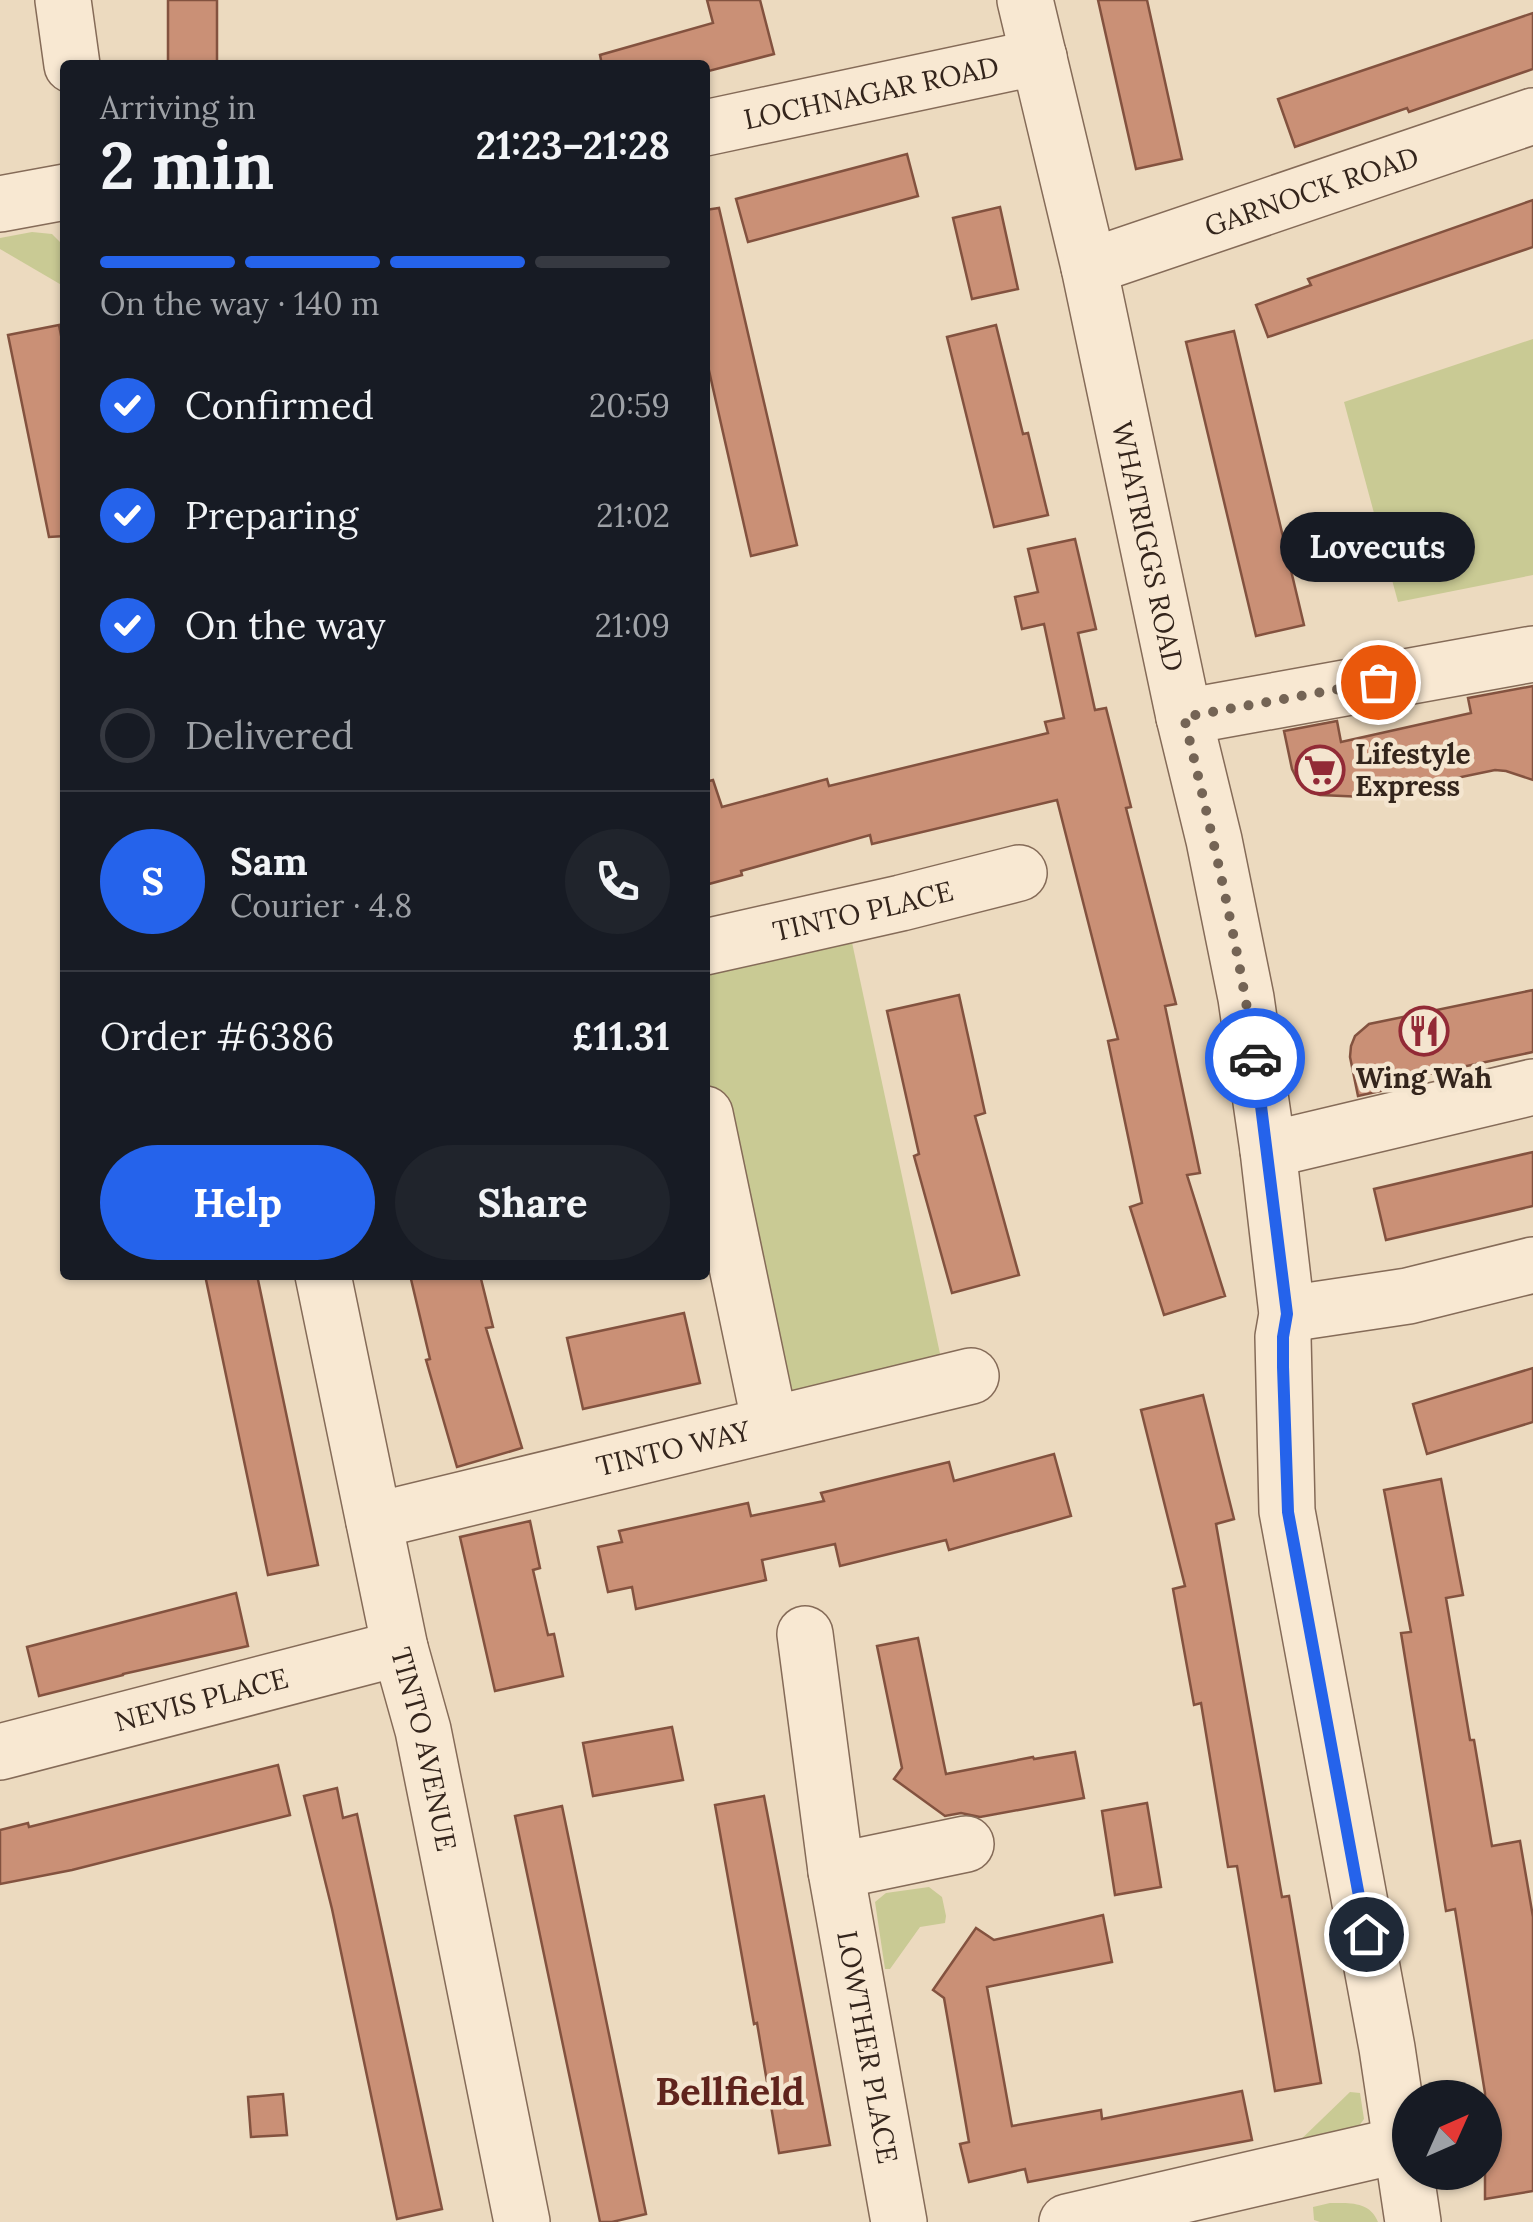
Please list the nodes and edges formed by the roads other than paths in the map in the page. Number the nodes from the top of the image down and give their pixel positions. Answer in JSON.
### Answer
{"nodes":[{"id":1,"x":63,"y":0,"type":"edge"},
{"id":2,"x":1025,"y":0,"type":"edge"},
{"id":3,"x":1039,"y":58,"type":"junction"},
{"id":4,"x":71,"y":60,"type":"edge"},
{"id":5,"x":1533,"y":116,"type":"edge"},
{"id":6,"x":710,"y":127,"type":"edge"},
{"id":7,"x":60,"y":193,"type":"edge"},
{"id":8,"x":0,"y":204,"type":"edge"},
{"id":9,"x":1089,"y":267,"type":"junction"},
{"id":10,"x":1533,"y":654,"type":"edge"},
{"id":11,"x":1184,"y":717,"type":"junction"},
{"id":12,"x":1019,"y":873,"type":"dead end"},
{"id":13,"x":710,"y":946,"type":"edge"},
{"id":14,"x":1533,"y":1087,"type":"edge"},
{"id":15,"x":710,"y":1138,"type":"edge"},
{"id":16,"x":1268,"y":1150,"type":"junction"},
{"id":17,"x":1533,"y":1264,"type":"edge"},
{"id":18,"x":325,"y":1280,"type":"edge"},
{"id":19,"x":1287,"y":1314,"type":"junction"},
{"id":20,"x":971,"y":1376,"type":"dead end"},
{"id":21,"x":770,"y":1424,"type":"junction"},
{"id":22,"x":374,"y":1521,"type":"junction"},
{"id":23,"x":806,"y":1634,"type":"dead end"},
{"id":24,"x":400,"y":1648,"type":"junction"},
{"id":25,"x":0,"y":1752,"type":"edge"},
{"id":26,"x":966,"y":1844,"type":"dead end"},
{"id":27,"x":836,"y":1871,"type":"junction"},
{"id":28,"x":1392,"y":2090,"type":"edge"},
{"id":29,"x":1392,"y":2147,"type":"edge"},
{"id":30,"x":1408,"y":2190,"type":"edge"},
{"id":31,"x":522,"y":2222,"type":"edge"},
{"id":32,"x":899,"y":2222,"type":"edge"},
{"id":33,"x":1067,"y":2222,"type":"edge"},
{"id":34,"x":1413,"y":2222,"type":"edge"}],
"edges":[{"from":1,"to":4,"type":"street"},
{"from":2,"to":3,"type":"street","name":"WHATRIGGS ROAD"},
{"from":3,"to":6,"type":"street","name":"LOCHNAGAR ROAD"},
{"from":3,"to":9,"type":"street","name":"WHATRIGGS ROAD"},
{"from":5,"to":9,"type":"street","name":"GARNOCK ROAD"},
{"from":7,"to":8,"type":"street"},
{"from":9,"to":11,"type":"street","name":"WHATRIGGS ROAD"},
{"from":10,"to":11,"type":"street"},
{"from":11,"to":16,"type":"street","name":"WHATRIGGS ROAD"},
{"from":12,"to":13,"type":"street","name":"TINTO PLACE"},
{"from":14,"to":16,"type":"street"},
{"from":15,"to":21,"type":"street"},
{"from":16,"to":19,"type":"street","name":"WHATRIGGS ROAD"},
{"from":17,"to":19,"type":"street"},
{"from":18,"to":22,"type":"street","name":"TINTO AVENUE"},
{"from":19,"to":28,"type":"street","name":"WHATRIGGS ROAD"},
{"from":20,"to":21,"type":"street","name":"TINTO WAY"},
{"from":21,"to":22,"type":"street","name":"TINTO WAY"},
{"from":22,"to":24,"type":"street","name":"TINTO AVENUE"},
{"from":23,"to":27,"type":"street","name":"LOWTHER PLACE"},
{"from":24,"to":25,"type":"street","name":"NEVIS PLACE"},
{"from":24,"to":31,"type":"street","name":"TINTO AVENUE"},
{"from":26,"to":27,"type":"street"},
{"from":27,"to":32,"type":"street","name":"LOWTHER PLACE"},
{"from":29,"to":33,"type":"street"},
{"from":30,"to":34,"type":"street","name":"WHATRIGGS ROAD"}]}
